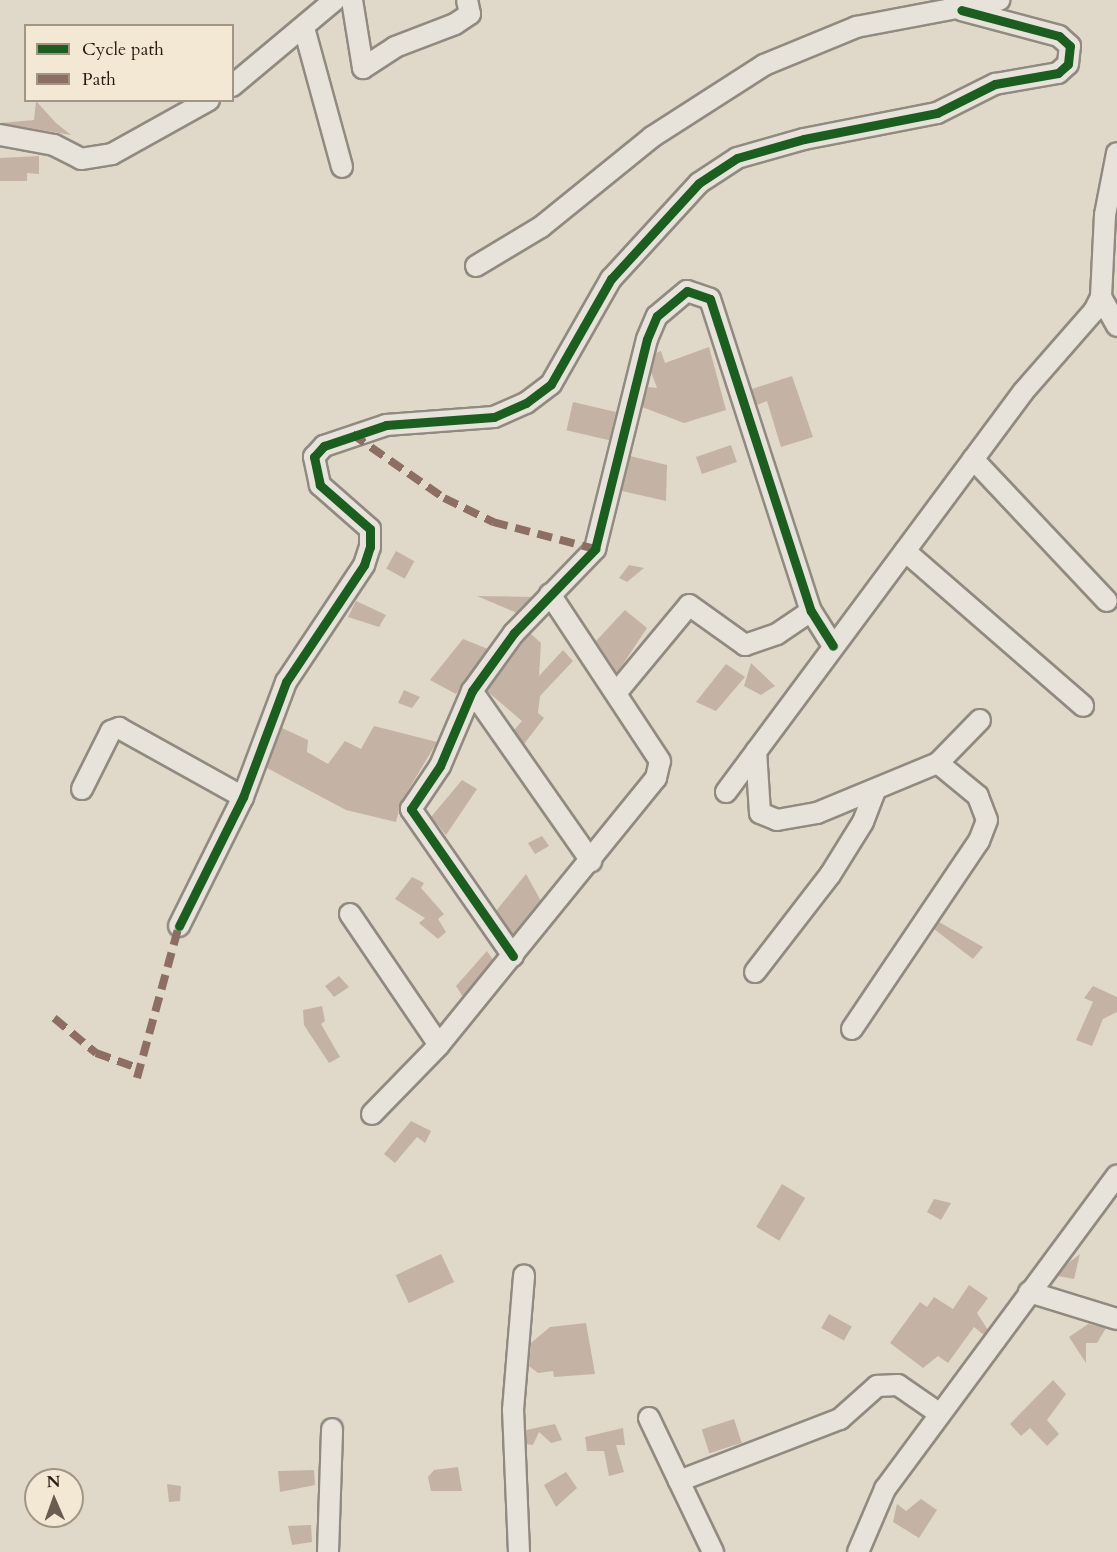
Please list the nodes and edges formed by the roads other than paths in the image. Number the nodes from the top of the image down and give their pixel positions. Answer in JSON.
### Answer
{"nodes":[{"id":1,"x":335,"y":0,"type":"edge"},
{"id":2,"x":352,"y":0,"type":"edge"},
{"id":3,"x":467,"y":0,"type":"edge"},
{"id":4,"x":999,"y":0,"type":"edge"},
{"id":5,"x":961,"y":10,"type":"junction"},
{"id":6,"x":304,"y":28,"type":"junction"},
{"id":7,"x":234,"y":84,"type":"edge"},
{"id":8,"x":205,"y":102,"type":"edge"},
{"id":9,"x":0,"y":135,"type":"edge"},
{"id":10,"x":1117,"y":153,"type":"edge"},
{"id":11,"x":342,"y":167,"type":"dead end"},
{"id":12,"x":476,"y":267,"type":"dead end"},
{"id":13,"x":1101,"y":297,"type":"junction"},
{"id":14,"x":1117,"y":326,"type":"edge"},
{"id":15,"x":973,"y":459,"type":"junction"},
{"id":16,"x":905,"y":550,"type":"junction"},
{"id":17,"x":550,"y":594,"type":"junction"},
{"id":18,"x":1107,"y":600,"type":"dead end"},
{"id":19,"x":811,"y":611,"type":"junction"},
{"id":20,"x":833,"y":646,"type":"junction"},
{"id":21,"x":472,"y":691,"type":"junction"},
{"id":22,"x":615,"y":693,"type":"junction"},
{"id":23,"x":1083,"y":706,"type":"dead end"},
{"id":24,"x":980,"y":720,"type":"dead end"},
{"id":25,"x":756,"y":751,"type":"junction"},
{"id":26,"x":938,"y":764,"type":"junction"},
{"id":27,"x":82,"y":789,"type":"dead end"},
{"id":28,"x":874,"y":791,"type":"junction"},
{"id":29,"x":726,"y":792,"type":"dead end"},
{"id":30,"x":243,"y":797,"type":"junction"},
{"id":31,"x":591,"y":861,"type":"junction"},
{"id":32,"x":350,"y":914,"type":"dead end"},
{"id":33,"x":179,"y":926,"type":"dead end"},
{"id":34,"x":513,"y":956,"type":"junction"},
{"id":35,"x":754,"y":972,"type":"dead end"},
{"id":36,"x":852,"y":1029,"type":"dead end"},
{"id":37,"x":439,"y":1045,"type":"junction"},
{"id":38,"x":372,"y":1114,"type":"dead end"},
{"id":39,"x":1117,"y":1176,"type":"edge"},
{"id":40,"x":524,"y":1275,"type":"dead end"},
{"id":41,"x":1029,"y":1292,"type":"junction"},
{"id":42,"x":1117,"y":1319,"type":"edge"},
{"id":43,"x":940,"y":1414,"type":"junction"},
{"id":44,"x":650,"y":1418,"type":"dead end"},
{"id":45,"x":332,"y":1428,"type":"dead end"},
{"id":46,"x":679,"y":1481,"type":"junction"},
{"id":47,"x":328,"y":1552,"type":"edge"},
{"id":48,"x":519,"y":1552,"type":"edge"},
{"id":49,"x":713,"y":1552,"type":"edge"},
{"id":50,"x":858,"y":1552,"type":"edge"}],
"edges":[{"from":1,"to":6,"type":"street"},
{"from":2,"to":3,"type":"street"},
{"from":4,"to":5,"type":"street"},
{"from":5,"to":12,"type":"street"},
{"from":5,"to":30,"type":"street"},
{"from":6,"to":7,"type":"street"},
{"from":6,"to":11,"type":"street"},
{"from":8,"to":9,"type":"street"},
{"from":10,"to":13,"type":"street"},
{"from":13,"to":14,"type":"street"},
{"from":13,"to":15,"type":"street"},
{"from":15,"to":16,"type":"street"},
{"from":15,"to":18,"type":"street"},
{"from":16,"to":20,"type":"street"},
{"from":16,"to":23,"type":"street"},
{"from":17,"to":19,"type":"street"},
{"from":17,"to":21,"type":"street"},
{"from":17,"to":22,"type":"street"},
{"from":19,"to":20,"type":"street"},
{"from":19,"to":22,"type":"street"},
{"from":20,"to":25,"type":"street"},
{"from":21,"to":31,"type":"street"},
{"from":21,"to":34,"type":"street"},
{"from":22,"to":31,"type":"street"},
{"from":24,"to":26,"type":"street"},
{"from":25,"to":28,"type":"street"},
{"from":25,"to":29,"type":"street"},
{"from":26,"to":28,"type":"street"},
{"from":26,"to":36,"type":"street"},
{"from":27,"to":30,"type":"street"},
{"from":28,"to":35,"type":"street"},
{"from":30,"to":33,"type":"street"},
{"from":31,"to":34,"type":"street"},
{"from":32,"to":37,"type":"street"},
{"from":34,"to":37,"type":"street"},
{"from":37,"to":38,"type":"street"},
{"from":39,"to":41,"type":"street"},
{"from":40,"to":48,"type":"street"},
{"from":41,"to":42,"type":"street"},
{"from":41,"to":43,"type":"street"},
{"from":43,"to":46,"type":"street"},
{"from":43,"to":50,"type":"street"},
{"from":44,"to":46,"type":"street"},
{"from":45,"to":47,"type":"street"},
{"from":46,"to":49,"type":"street"}]}
